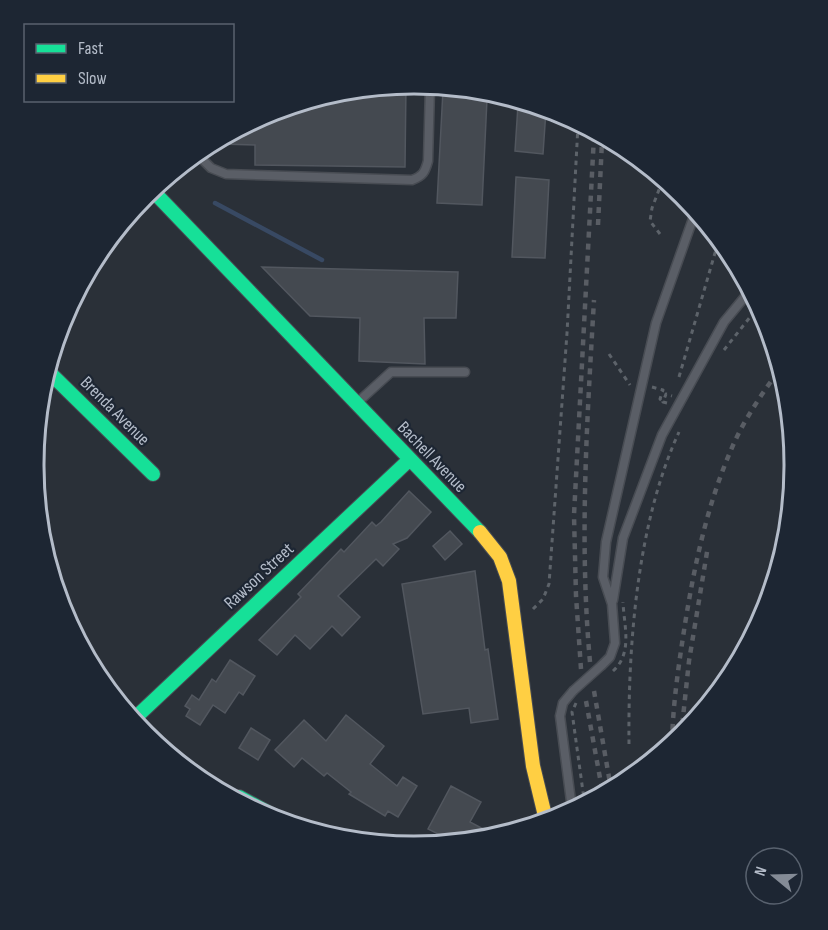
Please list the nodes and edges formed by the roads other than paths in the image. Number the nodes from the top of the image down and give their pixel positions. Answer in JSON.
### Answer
{"nodes":[{"id":1,"x":430,"y":95,"type":"edge"},
{"id":2,"x":203,"y":160,"type":"edge"},
{"id":3,"x":159,"y":197,"type":"edge"},
{"id":4,"x":692,"y":220,"type":"edge"},
{"id":5,"x":744,"y":298,"type":"edge"},
{"id":6,"x":465,"y":372,"type":"dead end"},
{"id":7,"x":54,"y":377,"type":"edge"},
{"id":8,"x":356,"y":404,"type":"junction"},
{"id":9,"x":409,"y":460,"type":"junction"},
{"id":10,"x":153,"y":474,"type":"dead end"},
{"id":11,"x":612,"y":604,"type":"junction"},
{"id":12,"x":140,"y":714,"type":"edge"},
{"id":13,"x":571,"y":800,"type":"edge"},
{"id":14,"x":544,"y":812,"type":"edge"}],
"edges":[{"from":1,"to":2,"type":"lane"},
{"from":3,"to":8,"type":"main road","name":"Bachell Avenue"},
{"from":4,"to":11,"type":"lane"},
{"from":5,"to":11,"type":"lane"},
{"from":6,"to":8,"type":"lane"},
{"from":7,"to":10,"type":"main road","name":"Brenda Avenue"},
{"from":8,"to":9,"type":"main road","name":"Bachell Avenue"},
{"from":9,"to":12,"type":"main road","name":"Rawson Street"},
{"from":9,"to":14,"type":"main road","name":"Bachell Avenue"},
{"from":11,"to":13,"type":"lane","bridge":true}]}
